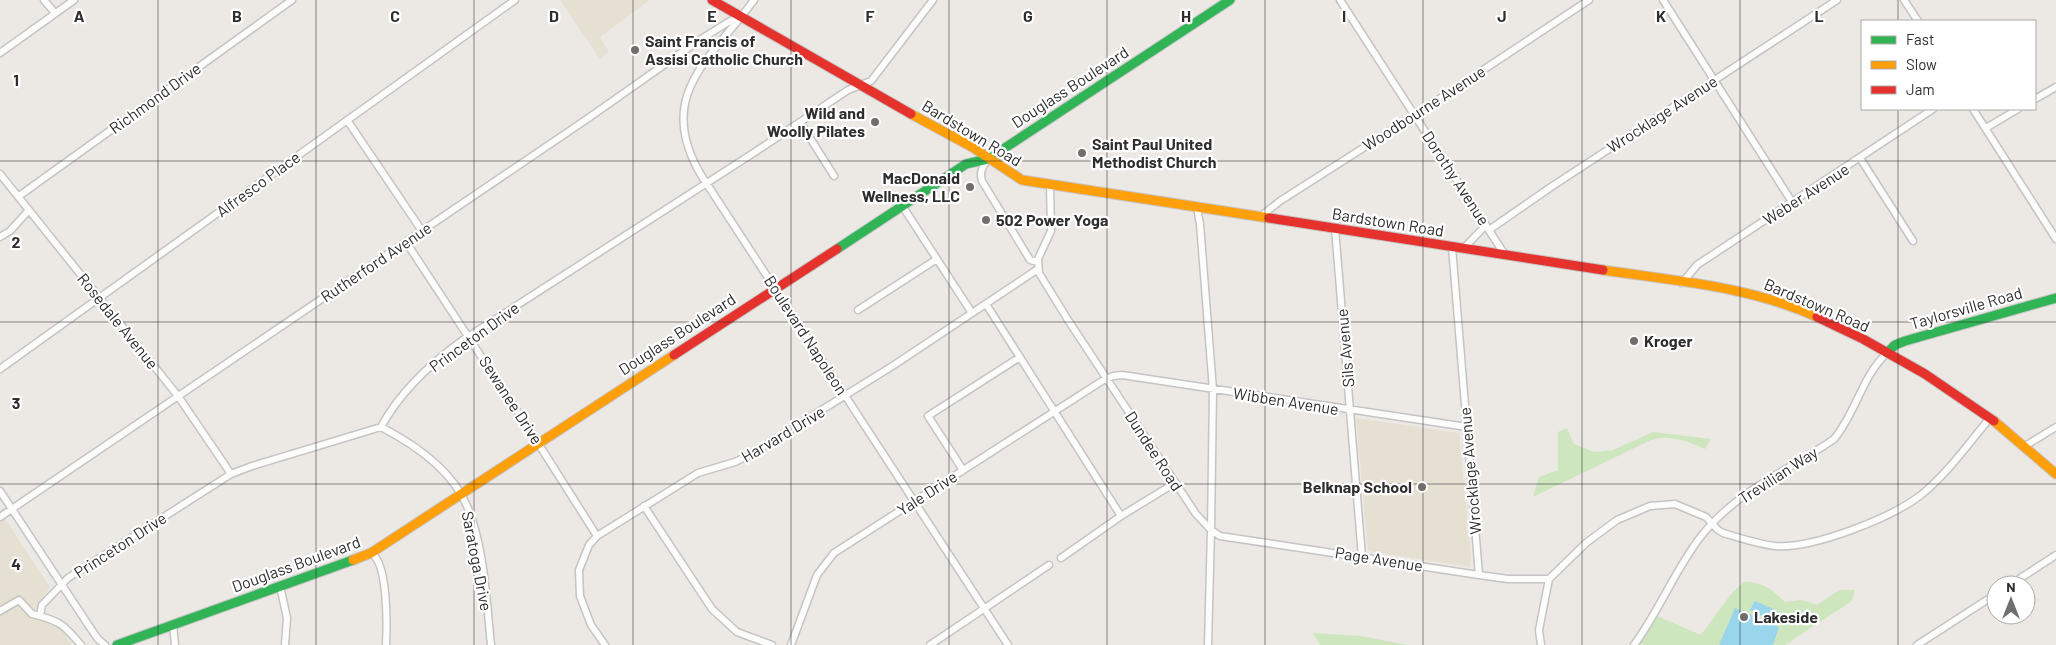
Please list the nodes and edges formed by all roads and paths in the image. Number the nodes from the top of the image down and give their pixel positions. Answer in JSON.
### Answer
{"nodes":[{"id":1,"x":44,"y":0,"type":"edge"},
{"id":2,"x":74,"y":0,"type":"edge"},
{"id":3,"x":292,"y":0,"type":"edge"},
{"id":4,"x":515,"y":0,"type":"edge"},
{"id":5,"x":712,"y":0,"type":"edge"},
{"id":6,"x":754,"y":0,"type":"edge"},
{"id":7,"x":933,"y":0,"type":"edge"},
{"id":8,"x":1230,"y":0,"type":"edge"},
{"id":9,"x":1340,"y":0,"type":"edge"},
{"id":10,"x":1589,"y":0,"type":"edge"},
{"id":11,"x":1663,"y":0,"type":"edge"},
{"id":12,"x":1836,"y":0,"type":"edge"},
{"id":13,"x":1904,"y":0,"type":"edge"},
{"id":14,"x":55,"y":13,"type":"junction"},
{"id":15,"x":741,"y":18,"type":"junction"},
{"id":16,"x":1917,"y":20,"type":"edge"},
{"id":17,"x":0,"y":53,"type":"edge"},
{"id":18,"x":1714,"y":79,"type":"junction"},
{"id":19,"x":859,"y":86,"type":"junction"},
{"id":20,"x":2056,"y":87,"type":"edge"},
{"id":21,"x":2036,"y":98,"type":"edge"},
{"id":22,"x":1932,"y":110,"type":"edge"},
{"id":23,"x":1974,"y":110,"type":"edge"},
{"id":24,"x":2016,"y":110,"type":"edge"},
{"id":25,"x":1415,"y":115,"type":"junction"},
{"id":26,"x":347,"y":120,"type":"junction"},
{"id":27,"x":800,"y":122,"type":"junction"},
{"id":28,"x":1986,"y":128,"type":"junction"},
{"id":29,"x":988,"y":158,"type":"junction"},
{"id":30,"x":1860,"y":158,"type":"junction"},
{"id":31,"x":0,"y":174,"type":"edge"},
{"id":32,"x":834,"y":176,"type":"dead end"},
{"id":33,"x":707,"y":183,"type":"junction"},
{"id":34,"x":1050,"y":186,"type":"junction"},
{"id":35,"x":18,"y":196,"type":"junction"},
{"id":36,"x":1792,"y":202,"type":"junction"},
{"id":37,"x":903,"y":207,"type":"junction"},
{"id":38,"x":1197,"y":208,"type":"junction"},
{"id":39,"x":29,"y":210,"type":"junction"},
{"id":40,"x":1259,"y":218,"type":"junction"},
{"id":41,"x":1334,"y":228,"type":"junction"},
{"id":42,"x":1487,"y":228,"type":"junction"},
{"id":43,"x":422,"y":231,"type":"junction"},
{"id":44,"x":0,"y":237,"type":"edge"},
{"id":45,"x":2056,"y":239,"type":"edge"},
{"id":46,"x":1913,"y":240,"type":"dead end"},
{"id":47,"x":406,"y":242,"type":"junction"},
{"id":48,"x":1452,"y":247,"type":"junction"},
{"id":49,"x":1463,"y":248,"type":"junction"},
{"id":50,"x":1505,"y":255,"type":"junction"},
{"id":51,"x":937,"y":259,"type":"junction"},
{"id":52,"x":1039,"y":268,"type":"junction"},
{"id":53,"x":1682,"y":282,"type":"junction"},
{"id":54,"x":775,"y":288,"type":"junction"},
{"id":55,"x":100,"y":298,"type":"junction"},
{"id":56,"x":2056,"y":298,"type":"edge"},
{"id":57,"x":986,"y":304,"type":"junction"},
{"id":58,"x":858,"y":310,"type":"dead end"},
{"id":59,"x":972,"y":313,"type":"junction"},
{"id":60,"x":469,"y":336,"type":"junction"},
{"id":61,"x":1887,"y":353,"type":"junction"},
{"id":62,"x":1020,"y":358,"type":"junction"},
{"id":63,"x":0,"y":369,"type":"edge"},
{"id":64,"x":1106,"y":378,"type":"junction"},
{"id":65,"x":1213,"y":390,"type":"junction"},
{"id":66,"x":845,"y":395,"type":"junction"},
{"id":67,"x":178,"y":396,"type":"junction"},
{"id":68,"x":1055,"y":411,"type":"junction"},
{"id":69,"x":1350,"y":411,"type":"junction"},
{"id":70,"x":1990,"y":418,"type":"junction"},
{"id":71,"x":2056,"y":426,"type":"edge"},
{"id":72,"x":381,"y":427,"type":"junction"},
{"id":73,"x":1466,"y":427,"type":"junction"},
{"id":74,"x":538,"y":442,"type":"junction"},
{"id":75,"x":2025,"y":446,"type":"junction"},
{"id":76,"x":963,"y":470,"type":"junction"},
{"id":77,"x":231,"y":474,"type":"junction"},
{"id":78,"x":2056,"y":474,"type":"edge"},
{"id":79,"x":1175,"y":483,"type":"junction"},
{"id":80,"x":0,"y":491,"type":"edge"},
{"id":81,"x":461,"y":495,"type":"junction"},
{"id":82,"x":914,"y":501,"type":"junction"},
{"id":83,"x":644,"y":506,"type":"junction"},
{"id":84,"x":12,"y":509,"type":"junction"},
{"id":85,"x":1121,"y":516,"type":"junction"},
{"id":86,"x":0,"y":517,"type":"edge"},
{"id":87,"x":1712,"y":523,"type":"junction"},
{"id":88,"x":1211,"y":530,"type":"junction"},
{"id":89,"x":597,"y":536,"type":"junction"},
{"id":90,"x":371,"y":553,"type":"junction"},
{"id":91,"x":2056,"y":555,"type":"edge"},
{"id":92,"x":1362,"y":557,"type":"junction"},
{"id":93,"x":1062,"y":558,"type":"dead end"},
{"id":94,"x":1050,"y":565,"type":"dead end"},
{"id":95,"x":1479,"y":575,"type":"junction"},
{"id":96,"x":2025,"y":575,"type":"edge"},
{"id":97,"x":1549,"y":579,"type":"junction"},
{"id":98,"x":62,"y":584,"type":"junction"},
{"id":99,"x":280,"y":586,"type":"junction"},
{"id":100,"x":1986,"y":600,"type":"edge"},
{"id":101,"x":985,"y":609,"type":"junction"},
{"id":102,"x":0,"y":611,"type":"edge"},
{"id":103,"x":40,"y":616,"type":"junction"},
{"id":104,"x":173,"y":624,"type":"junction"},
{"id":105,"x":81,"y":645,"type":"edge"},
{"id":106,"x":105,"y":645,"type":"edge"},
{"id":107,"x":117,"y":645,"type":"edge"},
{"id":108,"x":175,"y":645,"type":"edge"},
{"id":109,"x":285,"y":645,"type":"edge"},
{"id":110,"x":386,"y":645,"type":"edge"},
{"id":111,"x":491,"y":645,"type":"edge"},
{"id":112,"x":605,"y":645,"type":"edge"},
{"id":113,"x":772,"y":645,"type":"edge"},
{"id":114,"x":791,"y":645,"type":"edge"},
{"id":115,"x":930,"y":645,"type":"edge"},
{"id":116,"x":1008,"y":645,"type":"edge"},
{"id":117,"x":1208,"y":645,"type":"edge"},
{"id":118,"x":1541,"y":645,"type":"edge"},
{"id":119,"x":1634,"y":645,"type":"edge"},
{"id":120,"x":1917,"y":645,"type":"edge"}],
"edges":[{"from":1,"to":14,"type":"street"},
{"from":2,"to":14,"type":"street"},
{"from":3,"to":35,"type":"street","name":"Richmond Drive"},
{"from":4,"to":26,"type":"street","name":"Alfresco Place"},
{"from":5,"to":15,"type":"main road","name":"Bardstown Road"},
{"from":6,"to":15,"type":"street","name":"Boulevard Napoleon"},
{"from":7,"to":19,"type":"street","name":"Princeton Drive"},
{"from":8,"to":29,"type":"main road","name":"Douglass Boulevard"},
{"from":9,"to":25,"type":"street","name":"Dorothy Avenue"},
{"from":10,"to":25,"type":"street","name":"Woodbourne Avenue"},
{"from":11,"to":18,"type":"street"},
{"from":12,"to":18,"type":"street","name":"Wrocklage Avenue"},
{"from":13,"to":16,"type":"street"},
{"from":14,"to":17,"type":"street"},
{"from":15,"to":19,"type":"main road","name":"Bardstown Road"},
{"from":15,"to":33,"type":"street","name":"Boulevard Napoleon"},
{"from":15,"to":43,"type":"street","name":"Rutherford Avenue"},
{"from":18,"to":36,"type":"street"},
{"from":18,"to":42,"type":"street","name":"Wrocklage Avenue"},
{"from":19,"to":27,"type":"street","name":"Princeton Drive"},
{"from":19,"to":29,"type":"main road","name":"Bardstown Road"},
{"from":20,"to":21,"type":"street"},
{"from":22,"to":30,"type":"street","name":"Weber Avenue"},
{"from":23,"to":28,"type":"street"},
{"from":24,"to":28,"type":"street"},
{"from":25,"to":40,"type":"street","name":"Woodbourne Avenue"},
{"from":25,"to":42,"type":"street","name":"Dorothy Avenue"},
{"from":26,"to":43,"type":"street"},
{"from":26,"to":55,"type":"street","name":"Alfresco Place"},
{"from":27,"to":32,"type":"street"},
{"from":27,"to":33,"type":"street","name":"Princeton Drive"},
{"from":28,"to":45,"type":"street"},
{"from":29,"to":34,"type":"main road","name":"Bardstown Road"},
{"from":29,"to":37,"type":"main road","name":"Douglass Boulevard"},
{"from":29,"to":52,"type":"street","name":"Dundee Road"},
{"from":30,"to":36,"type":"street","name":"Weber Avenue"},
{"from":30,"to":46,"type":"street"},
{"from":31,"to":35,"type":"street","name":"Rosedale Avenue"},
{"from":33,"to":54,"type":"street","name":"Boulevard Napoleon"},
{"from":33,"to":60,"type":"street","name":"Princeton Drive"},
{"from":34,"to":38,"type":"main road","name":"Bardstown Road"},
{"from":34,"to":52,"type":"street"},
{"from":35,"to":39,"type":"street","name":"Rosedale Avenue"},
{"from":36,"to":53,"type":"street","name":"Weber Avenue"},
{"from":37,"to":51,"type":"street"},
{"from":37,"to":54,"type":"main road","name":"Douglass Boulevard"},
{"from":38,"to":40,"type":"main road","name":"Bardstown Road"},
{"from":38,"to":65,"type":"street"},
{"from":39,"to":44,"type":"street"},
{"from":39,"to":55,"type":"street","name":"Rosedale Avenue"},
{"from":40,"to":41,"type":"main road","name":"Bardstown Road"},
{"from":41,"to":48,"type":"main road","name":"Bardstown Road"},
{"from":41,"to":69,"type":"street","name":"Sils Avenue"},
{"from":42,"to":49,"type":"street","name":"Wrocklage Avenue"},
{"from":42,"to":50,"type":"street","name":"Dorothy Avenue"},
{"from":43,"to":47,"type":"street","name":"Rutherford Avenue"},
{"from":47,"to":60,"type":"street","name":"Sewanee Drive"},
{"from":47,"to":67,"type":"street","name":"Rutherford Avenue"},
{"from":48,"to":49,"type":"main road","name":"Bardstown Road"},
{"from":48,"to":73,"type":"street","name":"Wrocklage Avenue"},
{"from":49,"to":50,"type":"main road","name":"Bardstown Road"},
{"from":50,"to":53,"type":"main road","name":"Bardstown Road"},
{"from":51,"to":58,"type":"street"},
{"from":51,"to":59,"type":"street"},
{"from":52,"to":57,"type":"street","name":"Harvard Drive"},
{"from":52,"to":64,"type":"street","name":"Dundee Road"},
{"from":53,"to":61,"type":"main road","name":"Bardstown Road"},
{"from":54,"to":66,"type":"street","name":"Boulevard Napoleon"},
{"from":54,"to":74,"type":"main road","name":"Douglass Boulevard"},
{"from":55,"to":63,"type":"street","name":"Alfresco Place"},
{"from":55,"to":67,"type":"street","name":"Rosedale Avenue"},
{"from":56,"to":61,"type":"main road","name":"Taylorsville Road"},
{"from":57,"to":59,"type":"street","name":"Harvard Drive"},
{"from":57,"to":62,"type":"street"},
{"from":59,"to":66,"type":"street","name":"Harvard Drive"},
{"from":60,"to":72,"type":"street","name":"Princeton Drive"},
{"from":60,"to":74,"type":"street","name":"Sewanee Drive"},
{"from":61,"to":70,"type":"main road","name":"Bardstown Road"},
{"from":61,"to":87,"type":"street","name":"Trevilian Way"},
{"from":62,"to":68,"type":"street"},
{"from":62,"to":76,"type":"street"},
{"from":64,"to":65,"type":"street","name":"Wibben Avenue"},
{"from":64,"to":68,"type":"street","name":"Yale Drive"},
{"from":64,"to":79,"type":"street","name":"Dundee Road"},
{"from":65,"to":69,"type":"street","name":"Wibben Avenue"},
{"from":65,"to":88,"type":"street"},
{"from":66,"to":82,"type":"street","name":"Boulevard Napoleon"},
{"from":66,"to":83,"type":"street","name":"Harvard Drive"},
{"from":67,"to":77,"type":"street","name":"Rosedale Avenue"},
{"from":67,"to":84,"type":"street","name":"Rutherford Avenue"},
{"from":68,"to":76,"type":"street","name":"Yale Drive"},
{"from":68,"to":85,"type":"street"},
{"from":69,"to":73,"type":"street","name":"Wibben Avenue"},
{"from":69,"to":92,"type":"street","name":"Sils Avenue"},
{"from":70,"to":75,"type":"main road","name":"Bardstown Road"},
{"from":70,"to":87,"type":"street"},
{"from":71,"to":75,"type":"street"},
{"from":72,"to":77,"type":"street","name":"Princeton Drive"},
{"from":72,"to":81,"type":"street","name":"Saratoga Drive"},
{"from":73,"to":95,"type":"street","name":"Wrocklage Avenue"},
{"from":74,"to":81,"type":"main road","name":"Douglass Boulevard"},
{"from":74,"to":89,"type":"street","name":"Sewanee Drive"},
{"from":75,"to":78,"type":"main road","name":"Bardstown Road"},
{"from":76,"to":82,"type":"street","name":"Yale Drive"},
{"from":77,"to":98,"type":"street","name":"Princeton Drive"},
{"from":79,"to":85,"type":"street"},
{"from":79,"to":88,"type":"street","name":"Dundee Road"},
{"from":80,"to":84,"type":"street"},
{"from":81,"to":90,"type":"main road","name":"Douglass Boulevard"},
{"from":81,"to":111,"type":"street","name":"Saratoga Drive"},
{"from":82,"to":101,"type":"street","name":"Boulevard Napoleon"},
{"from":82,"to":114,"type":"street","name":"Yale Drive"},
{"from":83,"to":89,"type":"street","name":"Harvard Drive"},
{"from":83,"to":113,"type":"street"},
{"from":84,"to":86,"type":"street","name":"Rutherford Avenue"},
{"from":84,"to":98,"type":"street"},
{"from":85,"to":93,"type":"street"},
{"from":87,"to":97,"type":"street"},
{"from":87,"to":119,"type":"street","name":"Trevilian Way"},
{"from":88,"to":92,"type":"street","name":"Page Avenue"},
{"from":88,"to":117,"type":"street"},
{"from":89,"to":112,"type":"street","name":"Harvard Drive"},
{"from":90,"to":99,"type":"main road","name":"Douglass Boulevard"},
{"from":90,"to":110,"type":"street"},
{"from":91,"to":96,"type":"street"},
{"from":92,"to":95,"type":"street","name":"Page Avenue"},
{"from":94,"to":101,"type":"street"},
{"from":95,"to":97,"type":"street","name":"Page Avenue"},
{"from":97,"to":118,"type":"street"},
{"from":98,"to":103,"type":"street","name":"Princeton Drive"},
{"from":98,"to":106,"type":"street"},
{"from":99,"to":104,"type":"main road","name":"Douglass Boulevard"},
{"from":99,"to":109,"type":"street"},
{"from":100,"to":120,"type":"street"},
{"from":101,"to":115,"type":"street"},
{"from":101,"to":116,"type":"street","name":"Boulevard Napoleon"},
{"from":102,"to":103,"type":"street"},
{"from":103,"to":105,"type":"street"},
{"from":104,"to":107,"type":"main road","name":"Douglass Boulevard"},
{"from":104,"to":108,"type":"street"}]}
